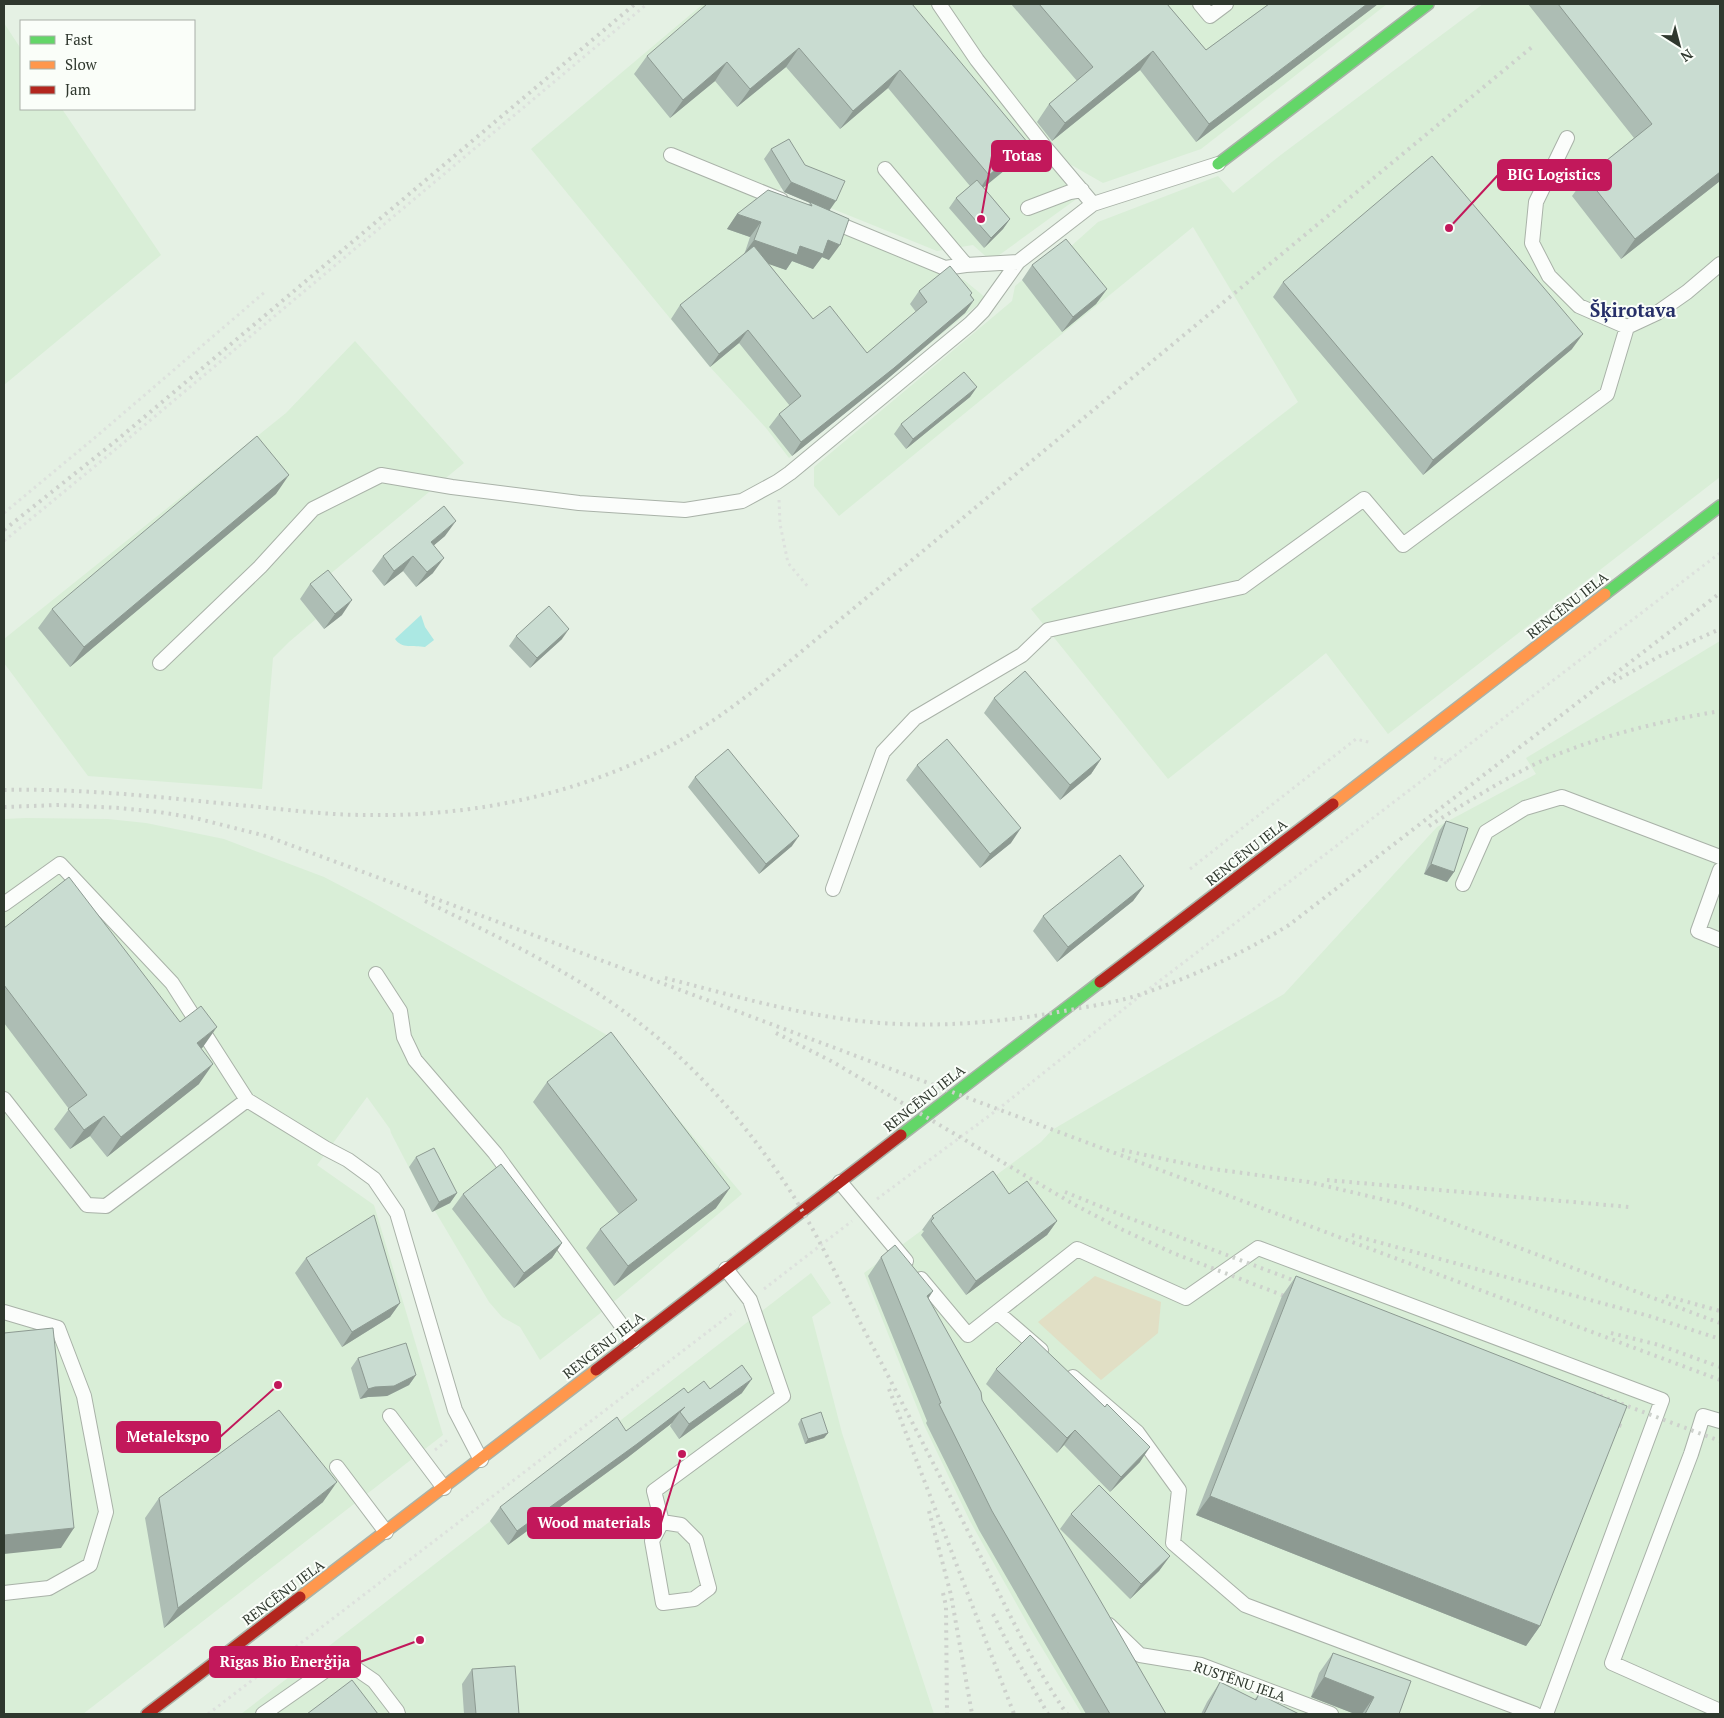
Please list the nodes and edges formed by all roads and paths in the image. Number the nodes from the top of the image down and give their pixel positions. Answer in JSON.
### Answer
{"nodes":[{"id":1,"x":647,"y":4,"type":"edge"},
{"id":2,"x":939,"y":4,"type":"edge"},
{"id":3,"x":1200,"y":4,"type":"edge"},
{"id":4,"x":1226,"y":4,"type":"edge"},
{"id":5,"x":1428,"y":4,"type":"edge"},
{"id":6,"x":1566,"y":138,"type":"dead end"},
{"id":7,"x":671,"y":155,"type":"dead end"},
{"id":8,"x":1218,"y":164,"type":"joint"},
{"id":9,"x":885,"y":170,"type":"dead end"},
{"id":10,"x":1082,"y":190,"type":"junction"},
{"id":11,"x":790,"y":204,"type":"edge"},
{"id":12,"x":1093,"y":204,"type":"junction"},
{"id":13,"x":1028,"y":208,"type":"dead end"},
{"id":14,"x":817,"y":215,"type":"edge"},
{"id":15,"x":1018,"y":262,"type":"junction"},
{"id":16,"x":1720,"y":264,"type":"edge"},
{"id":17,"x":966,"y":265,"type":"junction"},
{"id":18,"x":266,"y":291,"type":"dead end"},
{"id":19,"x":1627,"y":327,"type":"junction"},
{"id":20,"x":777,"y":482,"type":"junction"},
{"id":21,"x":1720,"y":506,"type":"edge"},
{"id":22,"x":4,"y":513,"type":"edge"},
{"id":23,"x":4,"y":541,"type":"edge"},
{"id":24,"x":1720,"y":553,"type":"edge"},
{"id":25,"x":809,"y":588,"type":"dead end"},
{"id":26,"x":160,"y":663,"type":"dead end"},
{"id":27,"x":1720,"y":857,"type":"edge"},
{"id":28,"x":1720,"y":870,"type":"edge"},
{"id":29,"x":1463,"y":884,"type":"dead end"},
{"id":30,"x":833,"y":889,"type":"dead end"},
{"id":31,"x":4,"y":904,"type":"edge"},
{"id":32,"x":1720,"y":940,"type":"edge"},
{"id":33,"x":376,"y":974,"type":"dead end"},
{"id":34,"x":4,"y":1099,"type":"edge"},
{"id":35,"x":247,"y":1100,"type":"junction"},
{"id":36,"x":840,"y":1182,"type":"junction"},
{"id":37,"x":864,"y":1211,"type":"junction"},
{"id":38,"x":726,"y":1269,"type":"junction"},
{"id":39,"x":750,"y":1300,"type":"junction"},
{"id":40,"x":4,"y":1312,"type":"edge"},
{"id":41,"x":997,"y":1312,"type":"junction"},
{"id":42,"x":633,"y":1341,"type":"junction"},
{"id":43,"x":1049,"y":1356,"type":"edge"},
{"id":44,"x":1063,"y":1369,"type":"edge"},
{"id":45,"x":390,"y":1416,"type":"dead end"},
{"id":46,"x":1720,"y":1421,"type":"edge"},
{"id":47,"x":481,"y":1460,"type":"junction"},
{"id":48,"x":338,"y":1467,"type":"dead end"},
{"id":49,"x":444,"y":1488,"type":"junction"},
{"id":50,"x":662,"y":1522,"type":"junction"},
{"id":51,"x":386,"y":1532,"type":"junction"},
{"id":52,"x":4,"y":1593,"type":"edge"},
{"id":53,"x":1098,"y":1616,"type":"edge"},
{"id":54,"x":1720,"y":1711,"type":"edge"},
{"id":55,"x":147,"y":1714,"type":"edge"},
{"id":56,"x":208,"y":1714,"type":"edge"},
{"id":57,"x":263,"y":1714,"type":"edge"},
{"id":58,"x":398,"y":1714,"type":"edge"},
{"id":59,"x":1331,"y":1714,"type":"edge"},
{"id":60,"x":1535,"y":1714,"type":"edge"},
{"id":61,"x":1546,"y":1714,"type":"edge"}],
"edges":[{"from":1,"to":23,"type":"path"},
{"from":2,"to":10,"type":"lane"},
{"from":3,"to":4,"type":"lane"},
{"from":5,"to":8,"type":"street"},
{"from":6,"to":19,"type":"lane"},
{"from":7,"to":11,"type":"lane"},
{"from":8,"to":12,"type":"lane"},
{"from":9,"to":17,"type":"lane"},
{"from":10,"to":12,"type":"lane"},
{"from":10,"to":13,"type":"lane"},
{"from":12,"to":15,"type":"lane"},
{"from":14,"to":17,"type":"lane"},
{"from":15,"to":17,"type":"lane"},
{"from":15,"to":20,"type":"lane"},
{"from":16,"to":19,"type":"lane"},
{"from":18,"to":22,"type":"path"},
{"from":19,"to":30,"type":"lane"},
{"from":20,"to":25,"type":"path"},
{"from":20,"to":26,"type":"lane"},
{"from":21,"to":36,"type":"street","name":"RENCĒNU IELA"},
{"from":24,"to":37,"type":"path"},
{"from":27,"to":29,"type":"lane"},
{"from":28,"to":32,"type":"lane"},
{"from":31,"to":35,"type":"lane"},
{"from":33,"to":42,"type":"lane"},
{"from":34,"to":35,"type":"lane"},
{"from":35,"to":47,"type":"lane"},
{"from":36,"to":37,"type":"lane"},
{"from":36,"to":38,"type":"street","name":"RENCĒNU IELA"},
{"from":37,"to":39,"type":"path"},
{"from":37,"to":41,"type":"lane"},
{"from":38,"to":39,"type":"lane"},
{"from":38,"to":42,"type":"street","name":"RENCĒNU IELA"},
{"from":39,"to":50,"type":"lane"},
{"from":39,"to":56,"type":"path"},
{"from":40,"to":52,"type":"lane"},
{"from":41,"to":43,"type":"lane"},
{"from":41,"to":61,"type":"lane"},
{"from":42,"to":47,"type":"street","name":"RENCĒNU IELA"},
{"from":44,"to":60,"type":"lane"},
{"from":45,"to":49,"type":"lane"},
{"from":46,"to":54,"type":"lane"},
{"from":47,"to":49,"type":"street","name":"RENCĒNU IELA"},
{"from":48,"to":51,"type":"lane"},
{"from":49,"to":51,"type":"street","name":"RENCĒNU IELA"},
{"from":50,"to":50,"type":"lane"},
{"from":51,"to":55,"type":"street","name":"RENCĒNU IELA"},
{"from":53,"to":59,"type":"lane","name":"RUSTĒNU IELA"},
{"from":57,"to":58,"type":"lane"}]}
